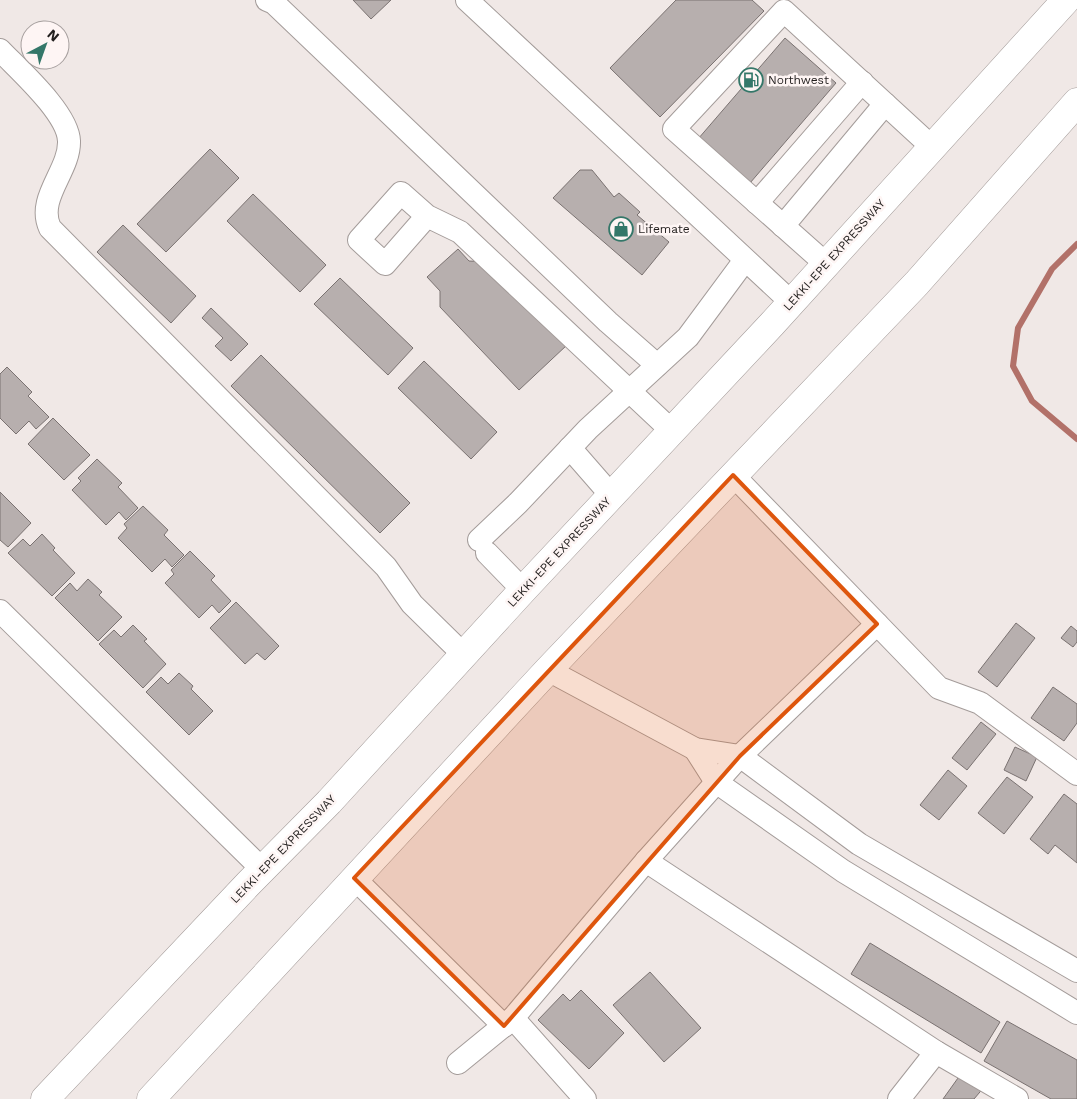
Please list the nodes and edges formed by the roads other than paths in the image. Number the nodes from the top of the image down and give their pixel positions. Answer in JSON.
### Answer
{"nodes":[{"id":1,"x":267,"y":0,"type":"edge"},
{"id":2,"x":467,"y":0,"type":"edge"},
{"id":3,"x":1066,"y":0,"type":"edge"},
{"id":4,"x":778,"y":5,"type":"edge"},
{"id":5,"x":0,"y":50,"type":"edge"},
{"id":6,"x":862,"y":82,"type":"junction"},
{"id":7,"x":1077,"y":102,"type":"edge"},
{"id":8,"x":885,"y":104,"type":"junction"},
{"id":9,"x":932,"y":147,"type":"junction"},
{"id":10,"x":757,"y":203,"type":"junction"},
{"id":11,"x":427,"y":216,"type":"dead end"},
{"id":12,"x":783,"y":226,"type":"junction"},
{"id":13,"x":745,"y":260,"type":"junction"},
{"id":14,"x":826,"y":264,"type":"junction"},
{"id":15,"x":791,"y":302,"type":"junction"},
{"id":16,"x":657,"y":365,"type":"junction"},
{"id":17,"x":630,"y":391,"type":"junction"},
{"id":18,"x":672,"y":431,"type":"junction"},
{"id":19,"x":570,"y":448,"type":"junction"},
{"id":20,"x":732,"y":475,"type":"junction"},
{"id":21,"x":611,"y":495,"type":"junction"},
{"id":22,"x":523,"y":590,"type":"junction"},
{"id":23,"x":0,"y":611,"type":"edge"},
{"id":24,"x":877,"y":624,"type":"junction"},
{"id":25,"x":464,"y":655,"type":"junction"},
{"id":26,"x":548,"y":670,"type":"junction"},
{"id":27,"x":695,"y":748,"type":"junction"},
{"id":28,"x":740,"y":756,"type":"junction"},
{"id":29,"x":1077,"y":774,"type":"edge"},
{"id":30,"x":716,"y":782,"type":"junction"},
{"id":31,"x":646,"y":861,"type":"junction"},
{"id":32,"x":263,"y":870,"type":"junction"},
{"id":33,"x":354,"y":878,"type":"junction"},
{"id":34,"x":1077,"y":971,"type":"edge"},
{"id":35,"x":1077,"y":1013,"type":"edge"},
{"id":36,"x":509,"y":1022,"type":"junction"},
{"id":37,"x":936,"y":1052,"type":"junction"},
{"id":38,"x":458,"y":1063,"type":"dead end"},
{"id":39,"x":45,"y":1099,"type":"edge"},
{"id":40,"x":151,"y":1099,"type":"edge"},
{"id":41,"x":585,"y":1099,"type":"edge"},
{"id":42,"x":899,"y":1099,"type":"edge"},
{"id":43,"x":1017,"y":1099,"type":"edge"}],
"edges":[{"from":1,"to":16,"type":"street"},
{"from":2,"to":13,"type":"street"},
{"from":3,"to":9,"type":"highway","name":"LEKKI-EPE EXPRESSWAY"},
{"from":4,"to":6,"type":"street"},
{"from":4,"to":10,"type":"street"},
{"from":5,"to":25,"type":"street"},
{"from":6,"to":8,"type":"street"},
{"from":6,"to":10,"type":"street"},
{"from":7,"to":20,"type":"highway"},
{"from":8,"to":9,"type":"street"},
{"from":8,"to":12,"type":"street"},
{"from":9,"to":14,"type":"highway","name":"LEKKI-EPE EXPRESSWAY"},
{"from":10,"to":12,"type":"street"},
{"from":11,"to":17,"type":"street"},
{"from":12,"to":14,"type":"street"},
{"from":13,"to":15,"type":"street"},
{"from":13,"to":16,"type":"street"},
{"from":14,"to":15,"type":"highway","name":"LEKKI-EPE EXPRESSWAY"},
{"from":15,"to":18,"type":"highway","name":"LEKKI-EPE EXPRESSWAY"},
{"from":16,"to":17,"type":"street"},
{"from":17,"to":18,"type":"street"},
{"from":17,"to":19,"type":"street"},
{"from":18,"to":21,"type":"highway","name":"LEKKI-EPE EXPRESSWAY"},
{"from":19,"to":21,"type":"street"},
{"from":19,"to":22,"type":"street"},
{"from":20,"to":24,"type":"street"},
{"from":20,"to":26,"type":"highway"},
{"from":21,"to":22,"type":"highway","name":"LEKKI-EPE EXPRESSWAY"},
{"from":22,"to":25,"type":"highway","name":"LEKKI-EPE EXPRESSWAY"},
{"from":23,"to":32,"type":"street"},
{"from":24,"to":28,"type":"street"},
{"from":24,"to":29,"type":"street"},
{"from":25,"to":32,"type":"highway","name":"LEKKI-EPE EXPRESSWAY"},
{"from":26,"to":27,"type":"street"},
{"from":26,"to":33,"type":"highway"},
{"from":27,"to":28,"type":"street"},
{"from":27,"to":30,"type":"street"},
{"from":28,"to":30,"type":"street"},
{"from":28,"to":34,"type":"street"},
{"from":30,"to":31,"type":"street"},
{"from":30,"to":35,"type":"street"},
{"from":31,"to":36,"type":"street"},
{"from":31,"to":37,"type":"street"},
{"from":32,"to":39,"type":"highway","name":"LEKKI-EPE EXPRESSWAY"},
{"from":33,"to":36,"type":"street"},
{"from":33,"to":40,"type":"highway"},
{"from":36,"to":38,"type":"street"},
{"from":36,"to":41,"type":"street"},
{"from":37,"to":42,"type":"street"},
{"from":37,"to":43,"type":"street"}]}
